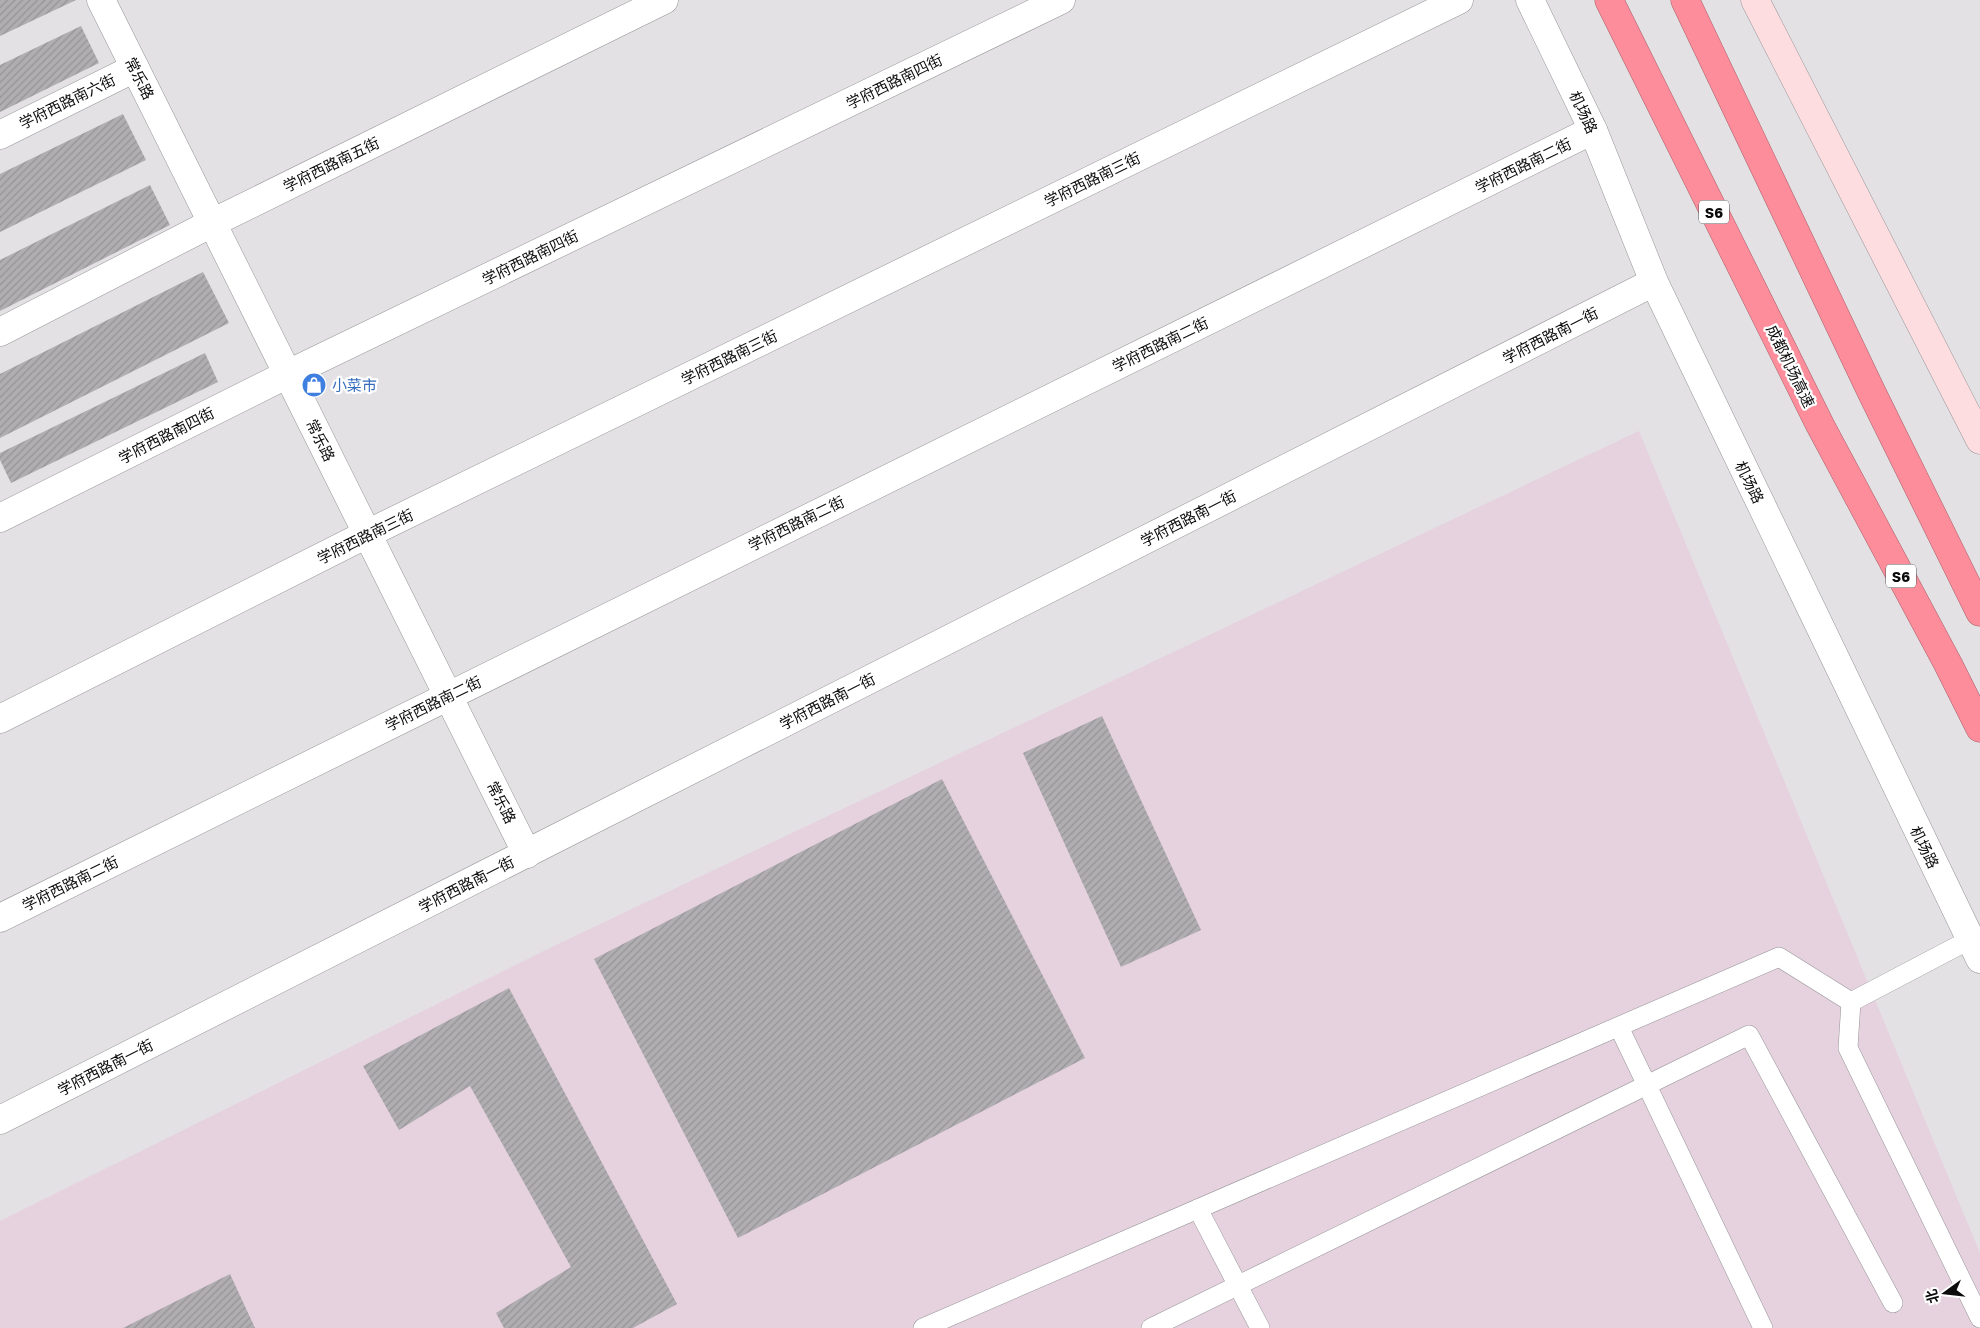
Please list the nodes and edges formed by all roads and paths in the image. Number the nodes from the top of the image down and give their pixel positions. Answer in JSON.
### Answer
{"nodes":[{"id":1,"x":101,"y":0,"type":"edge"},
{"id":2,"x":664,"y":0,"type":"edge"},
{"id":3,"x":1061,"y":0,"type":"edge"},
{"id":4,"x":1459,"y":0,"type":"edge"},
{"id":5,"x":1530,"y":0,"type":"edge"},
{"id":6,"x":1609,"y":0,"type":"edge"},
{"id":7,"x":1685,"y":0,"type":"edge"},
{"id":8,"x":1755,"y":0,"type":"edge"},
{"id":9,"x":135,"y":68,"type":"junction"},
{"id":10,"x":1593,"y":130,"type":"junction"},
{"id":11,"x":0,"y":135,"type":"edge"},
{"id":12,"x":212,"y":223,"type":"junction"},
{"id":13,"x":1654,"y":282,"type":"junction"},
{"id":14,"x":0,"y":332,"type":"edge"},
{"id":15,"x":288,"y":374,"type":"junction"},
{"id":16,"x":1980,"y":440,"type":"edge"},
{"id":17,"x":0,"y":518,"type":"edge"},
{"id":18,"x":368,"y":534,"type":"junction"},
{"id":19,"x":1980,"y":612,"type":"edge"},
{"id":20,"x":448,"y":695,"type":"junction"},
{"id":21,"x":0,"y":719,"type":"edge"},
{"id":22,"x":1980,"y":728,"type":"edge"},
{"id":23,"x":527,"y":854,"type":"junction"},
{"id":24,"x":0,"y":918,"type":"edge"},
{"id":25,"x":1974,"y":950,"type":"edge"},
{"id":26,"x":1851,"y":1002,"type":"junction"},
{"id":27,"x":1619,"y":1027,"type":"junction"},
{"id":28,"x":1646,"y":1085,"type":"junction"},
{"id":29,"x":0,"y":1120,"type":"edge"},
{"id":30,"x":1198,"y":1209,"type":"junction"},
{"id":31,"x":1237,"y":1284,"type":"junction"},
{"id":32,"x":1893,"y":1303,"type":"dead end"},
{"id":33,"x":1980,"y":1318,"type":"edge"},
{"id":34,"x":943,"y":1324,"type":"edge"},
{"id":35,"x":1980,"y":1324,"type":"edge"},
{"id":36,"x":923,"y":1328,"type":"edge"},
{"id":37,"x":1151,"y":1328,"type":"edge"},
{"id":38,"x":1260,"y":1328,"type":"edge"},
{"id":39,"x":1763,"y":1328,"type":"edge"},
{"id":40,"x":1972,"y":1328,"type":"edge"}],
"edges":[{"from":1,"to":9,"type":"street","name":"常乐路"},
{"from":2,"to":12,"type":"street","name":"学府西路南五街"},
{"from":3,"to":15,"type":"street","name":"学府西路南四街"},
{"from":4,"to":18,"type":"street","name":"学府西路南三街"},
{"from":5,"to":10,"type":"street","name":"机场路"},
{"from":6,"to":22,"type":"highway","name":"成都机场高速","number":"S6"},
{"from":7,"to":19,"type":"highway"},
{"from":8,"to":16,"type":"main road"},
{"from":9,"to":11,"type":"street","name":"学府西路南六街"},
{"from":9,"to":12,"type":"street","name":"常乐路"},
{"from":10,"to":13,"type":"street","name":"机场路"},
{"from":10,"to":20,"type":"street","name":"学府西路南二街"},
{"from":12,"to":14,"type":"street","name":"学府西路南五街"},
{"from":12,"to":15,"type":"street","name":"常乐路"},
{"from":13,"to":23,"type":"street","name":"学府西路南一街"},
{"from":13,"to":25,"type":"street","name":"机场路"},
{"from":15,"to":17,"type":"street","name":"学府西路南四街"},
{"from":15,"to":18,"type":"street","name":"常乐路"},
{"from":18,"to":20,"type":"street","name":"常乐路"},
{"from":18,"to":21,"type":"street","name":"学府西路南三街"},
{"from":20,"to":23,"type":"street","name":"常乐路"},
{"from":20,"to":24,"type":"street","name":"学府西路南二街"},
{"from":23,"to":29,"type":"street","name":"学府西路南一街"},
{"from":25,"to":26,"type":"lane"},
{"from":26,"to":27,"type":"lane"},
{"from":26,"to":33,"type":"lane"},
{"from":27,"to":28,"type":"lane"},
{"from":27,"to":30,"type":"lane"},
{"from":28,"to":31,"type":"lane"},
{"from":28,"to":32,"type":"lane"},
{"from":28,"to":39,"type":"lane"},
{"from":30,"to":31,"type":"lane"},
{"from":30,"to":34,"type":"lane"},
{"from":31,"to":37,"type":"lane"},
{"from":31,"to":38,"type":"lane"},
{"from":34,"to":36,"type":"lane"},
{"from":35,"to":40,"type":"lane"}]}
